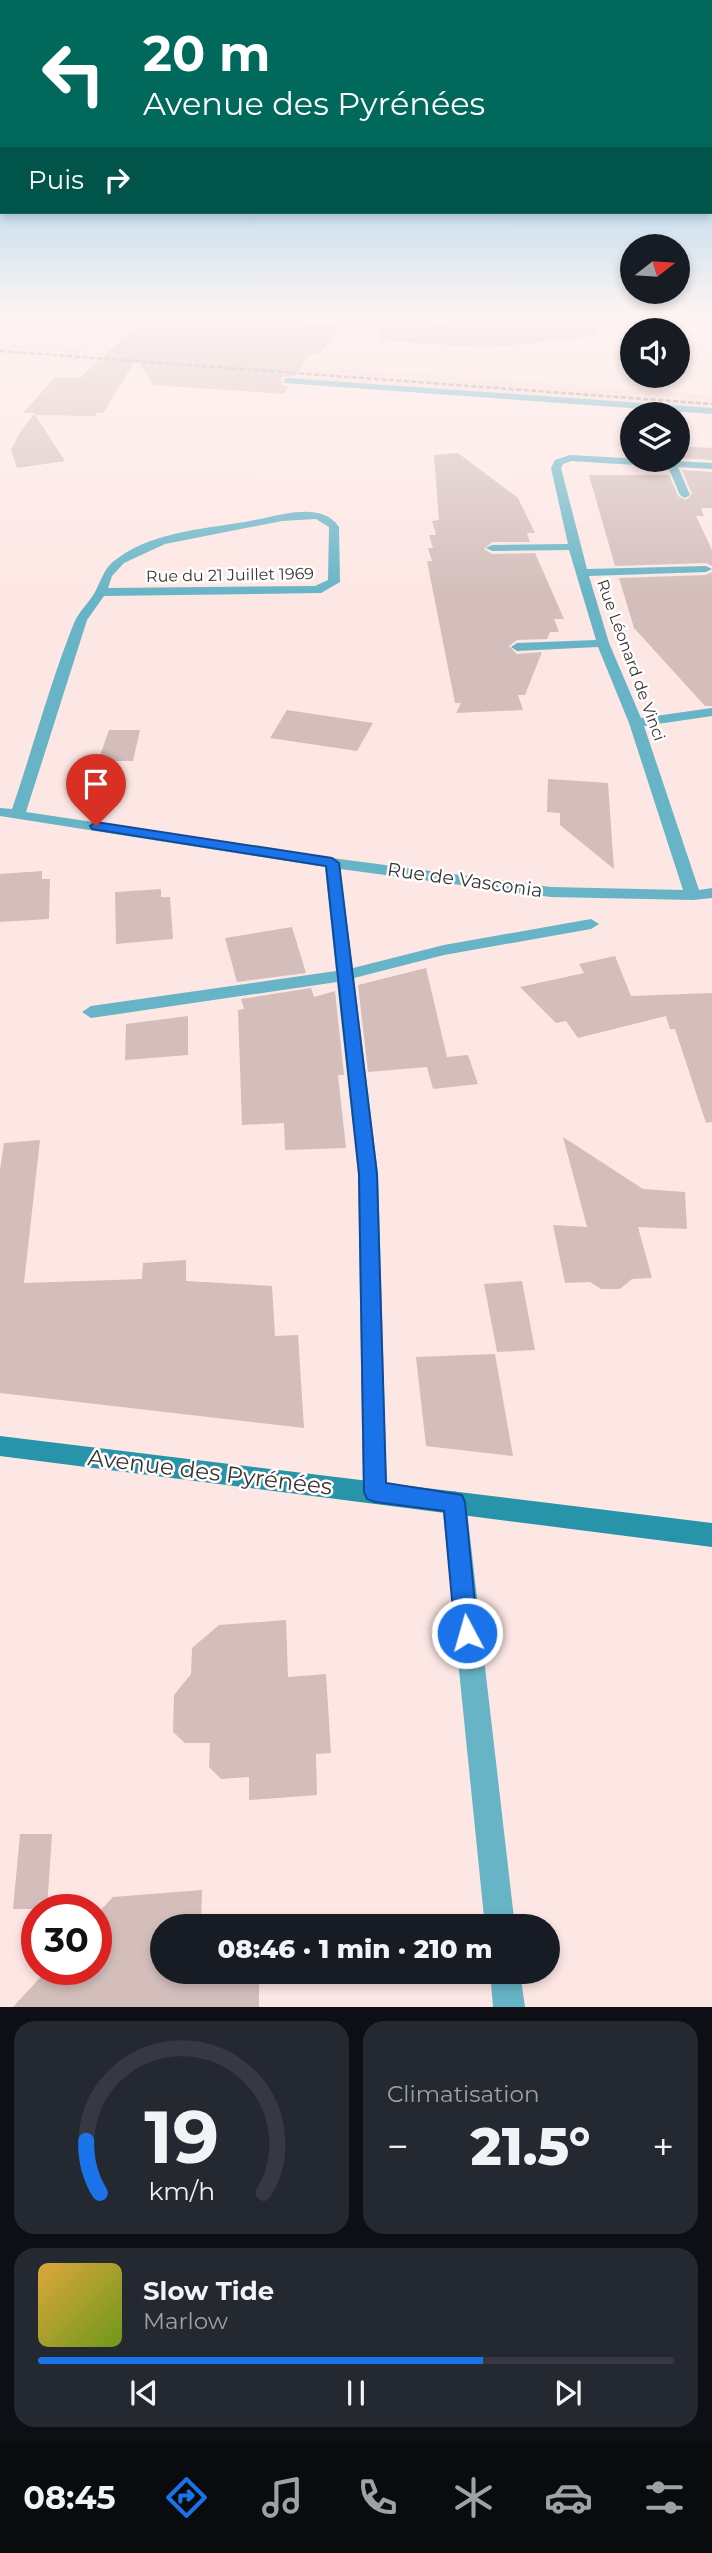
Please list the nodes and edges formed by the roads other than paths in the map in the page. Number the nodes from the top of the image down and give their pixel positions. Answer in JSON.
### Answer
{"nodes":[{"id":1,"x":679,"y":409,"type":"edge"},
{"id":2,"x":712,"y":411,"type":"edge"},
{"id":3,"x":620,"y":461,"type":"edge"},
{"id":4,"x":690,"y":465,"type":"edge"},
{"id":5,"x":712,"y":467,"type":"edge"},
{"id":6,"x":675,"y":472,"type":"edge"},
{"id":7,"x":684,"y":495,"type":"dead end"},
{"id":8,"x":574,"y":547,"type":"junction"},
{"id":9,"x":492,"y":548,"type":"dead end"},
{"id":10,"x":706,"y":569,"type":"dead end"},
{"id":11,"x":581,"y":573,"type":"junction"},
{"id":12,"x":101,"y":592,"type":"junction"},
{"id":13,"x":603,"y":643,"type":"junction"},
{"id":14,"x":517,"y":648,"type":"dead end"},
{"id":15,"x":712,"y":712,"type":"edge"},
{"id":16,"x":636,"y":723,"type":"junction"},
{"id":17,"x":0,"y":812,"type":"edge"},
{"id":18,"x":18,"y":814,"type":"junction"},
{"id":19,"x":332,"y":863,"type":"junction"},
{"id":20,"x":712,"y":893,"type":"edge"},
{"id":21,"x":693,"y":895,"type":"junction"},
{"id":22,"x":591,"y":923,"type":"dead end"},
{"id":23,"x":346,"y":975,"type":"junction"},
{"id":24,"x":91,"y":1012,"type":"dead end"},
{"id":25,"x":0,"y":1446,"type":"edge"},
{"id":26,"x":375,"y":1492,"type":"junction"},
{"id":27,"x":454,"y":1502,"type":"junction"},
{"id":28,"x":712,"y":1535,"type":"edge"},
{"id":29,"x":499,"y":1914,"type":"edge"},
{"id":30,"x":506,"y":1984,"type":"edge"},
{"id":31,"x":509,"y":2007,"type":"edge"}],
"edges":[{"from":1,"to":2,"type":"street"},
{"from":3,"to":8,"type":"street","name":"Rue Léonard de Vinci"},
{"from":4,"to":5,"type":"street"},
{"from":6,"to":7,"type":"street"},
{"from":8,"to":9,"type":"street"},
{"from":8,"to":11,"type":"street","name":"Rue Léonard de Vinci"},
{"from":10,"to":11,"type":"street"},
{"from":11,"to":13,"type":"street","name":"Rue Léonard de Vinci"},
{"from":12,"to":12,"type":"street","name":"Rue du 21 Juillet 1969"},
{"from":12,"to":18,"type":"street","name":"Rue du 21 Juillet 1969"},
{"from":13,"to":14,"type":"street"},
{"from":13,"to":16,"type":"street","name":"Rue Léonard de Vinci"},
{"from":15,"to":16,"type":"street"},
{"from":16,"to":21,"type":"street","name":"Rue Léonard de Vinci"},
{"from":17,"to":18,"type":"street","name":"Rue de Vasconia"},
{"from":18,"to":19,"type":"street","name":"Rue de Vasconia"},
{"from":19,"to":21,"type":"street","name":"Rue de Vasconia"},
{"from":19,"to":23,"type":"street"},
{"from":20,"to":21,"type":"street","name":"Rue de Vasconia"},
{"from":22,"to":23,"type":"street"},
{"from":23,"to":24,"type":"street"},
{"from":23,"to":26,"type":"street"},
{"from":25,"to":26,"type":"main road","name":"Avenue des Pyrénées"},
{"from":26,"to":27,"type":"main road","name":"Avenue des Pyrénées"},
{"from":27,"to":28,"type":"main road","name":"Avenue des Pyrénées"},
{"from":27,"to":29,"type":"street"},
{"from":30,"to":31,"type":"street"}]}
